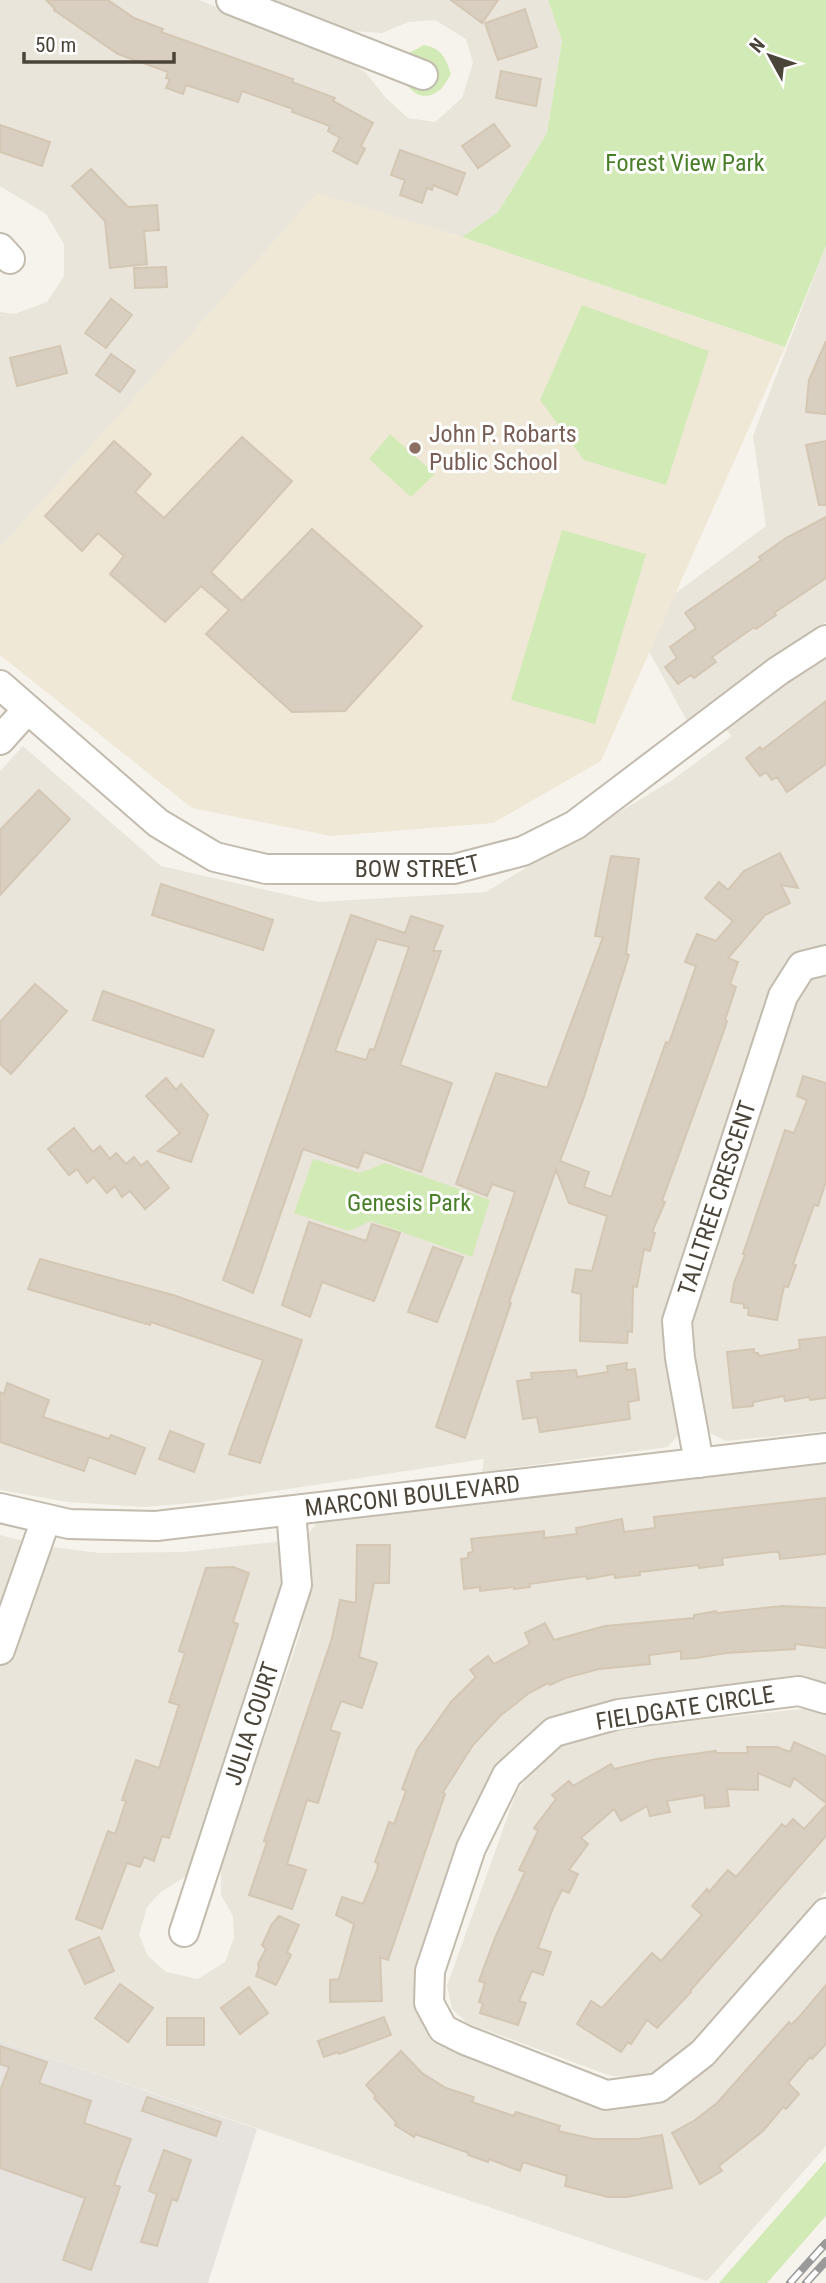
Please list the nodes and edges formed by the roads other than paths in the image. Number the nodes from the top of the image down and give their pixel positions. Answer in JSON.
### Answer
{"nodes":[{"id":1,"x":231,"y":0,"type":"edge"},
{"id":2,"x":423,"y":75,"type":"dead end"},
{"id":3,"x":826,"y":640,"type":"edge"},
{"id":4,"x":0,"y":685,"type":"edge"},
{"id":5,"x":27,"y":710,"type":"junction"},
{"id":6,"x":0,"y":740,"type":"edge"},
{"id":7,"x":826,"y":960,"type":"edge"},
{"id":8,"x":826,"y":1448,"type":"edge"},
{"id":9,"x":699,"y":1463,"type":"junction"},
{"id":10,"x":0,"y":1508,"type":"edge"},
{"id":11,"x":291,"y":1511,"type":"junction"},
{"id":12,"x":46,"y":1519,"type":"junction"},
{"id":13,"x":0,"y":1650,"type":"edge"},
{"id":14,"x":826,"y":1699,"type":"edge"},
{"id":15,"x":826,"y":1913,"type":"edge"},
{"id":16,"x":184,"y":1933,"type":"dead end"}],
"edges":[{"from":1,"to":2,"type":"street"},
{"from":3,"to":5,"type":"street","name":"BOW STREET"},
{"from":4,"to":5,"type":"street","name":"BOW STREET"},
{"from":5,"to":6,"type":"street"},
{"from":7,"to":9,"type":"street","name":"TALLTREE CRESCENT"},
{"from":8,"to":9,"type":"street","name":"MARCONI BOULEVARD"},
{"from":9,"to":11,"type":"street","name":"MARCONI BOULEVARD"},
{"from":10,"to":12,"type":"street","name":"MARCONI BOULEVARD"},
{"from":11,"to":12,"type":"street","name":"MARCONI BOULEVARD"},
{"from":11,"to":16,"type":"street","name":"JULIA COURT"},
{"from":12,"to":13,"type":"street"},
{"from":14,"to":15,"type":"street","name":"FIELDGATE CIRCLE"}]}
